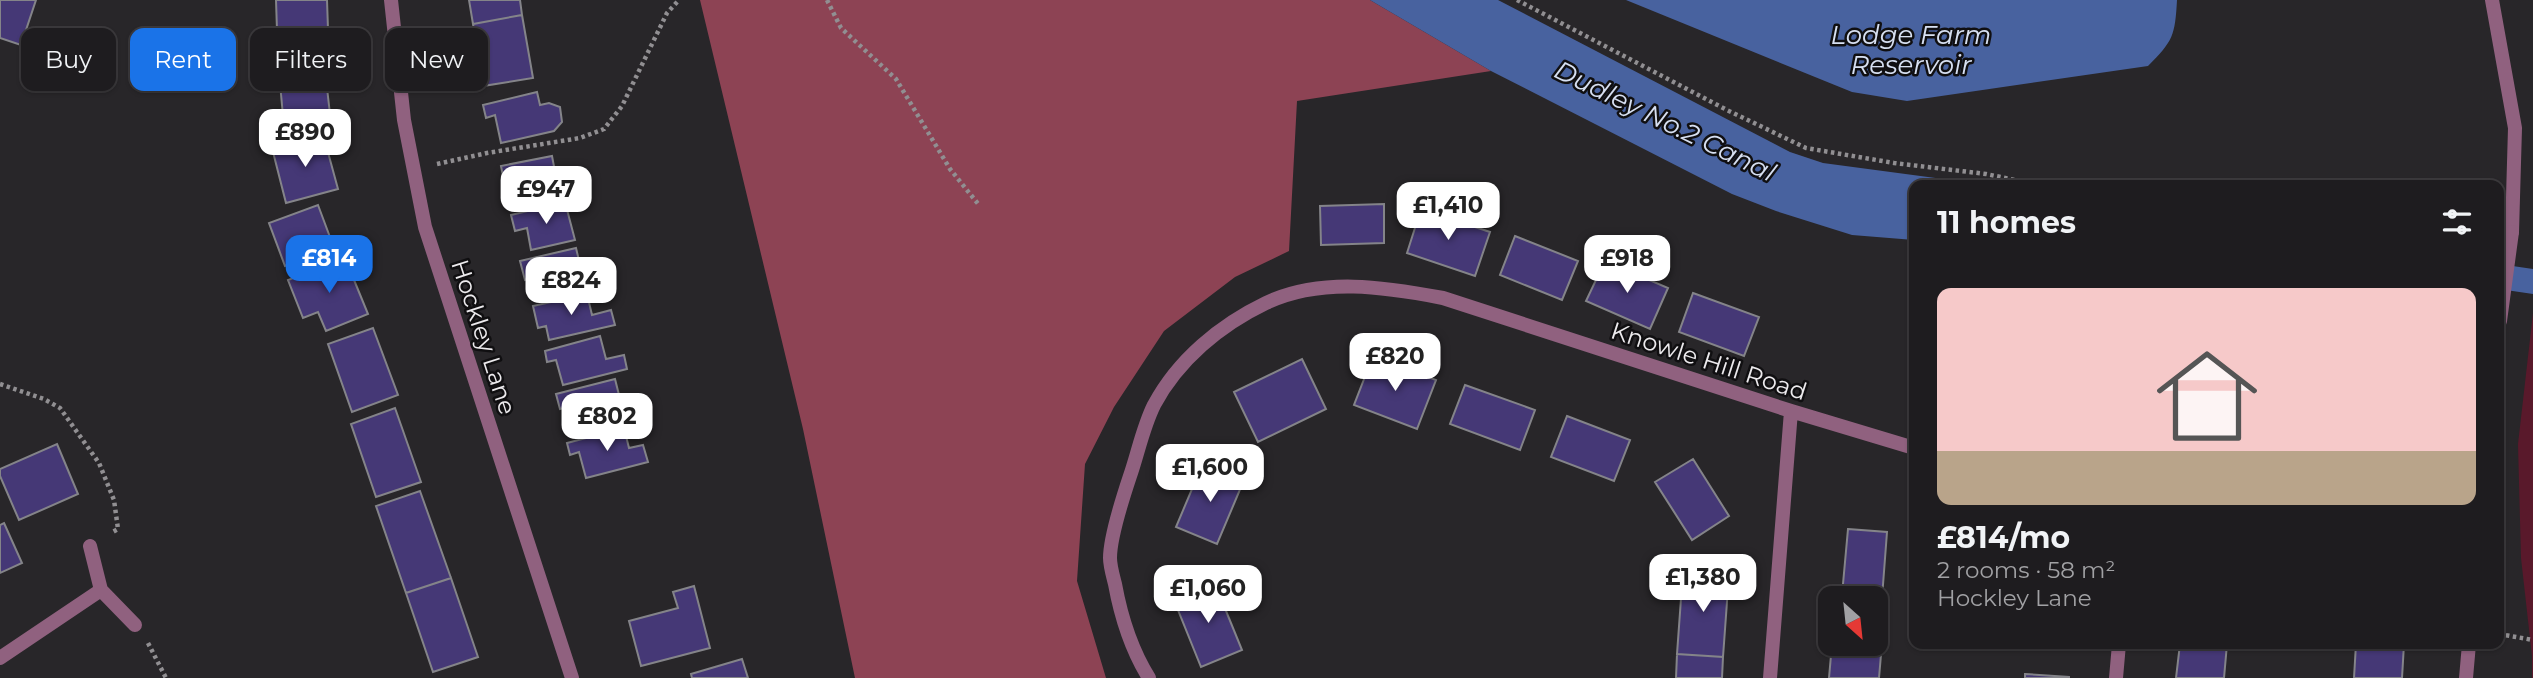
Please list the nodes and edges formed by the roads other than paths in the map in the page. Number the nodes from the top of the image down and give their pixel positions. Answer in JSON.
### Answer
{"nodes":[{"id":1,"x":391,"y":0,"type":"edge"},
{"id":2,"x":2491,"y":0,"type":"edge"},
{"id":3,"x":2504,"y":291,"type":"edge"},
{"id":4,"x":1791,"y":411,"type":"junction"},
{"id":5,"x":1909,"y":446,"type":"edge"},
{"id":6,"x":90,"y":546,"type":"road end"},
{"id":7,"x":101,"y":590,"type":"junction"},
{"id":8,"x":135,"y":625,"type":"road end"},
{"id":9,"x":2119,"y":649,"type":"edge"},
{"id":10,"x":2469,"y":649,"type":"edge"},
{"id":11,"x":0,"y":658,"type":"edge"},
{"id":12,"x":572,"y":678,"type":"edge"},
{"id":13,"x":1149,"y":678,"type":"edge"},
{"id":14,"x":1770,"y":678,"type":"edge"},
{"id":15,"x":2116,"y":678,"type":"edge"},
{"id":16,"x":2466,"y":678,"type":"edge"}],
"edges":[{"from":1,"to":12,"type":"street","name":"Hockley Lane"},
{"from":2,"to":3,"type":"street","bridge":true},
{"from":4,"to":5,"type":"street","name":"Knowle Hill Road"},
{"from":4,"to":13,"type":"street","name":"Knowle Hill Road"},
{"from":4,"to":14,"type":"street"},
{"from":6,"to":7,"type":"street"},
{"from":7,"to":8,"type":"street"},
{"from":7,"to":11,"type":"street"},
{"from":9,"to":15,"type":"street"},
{"from":10,"to":16,"type":"street"}]}
